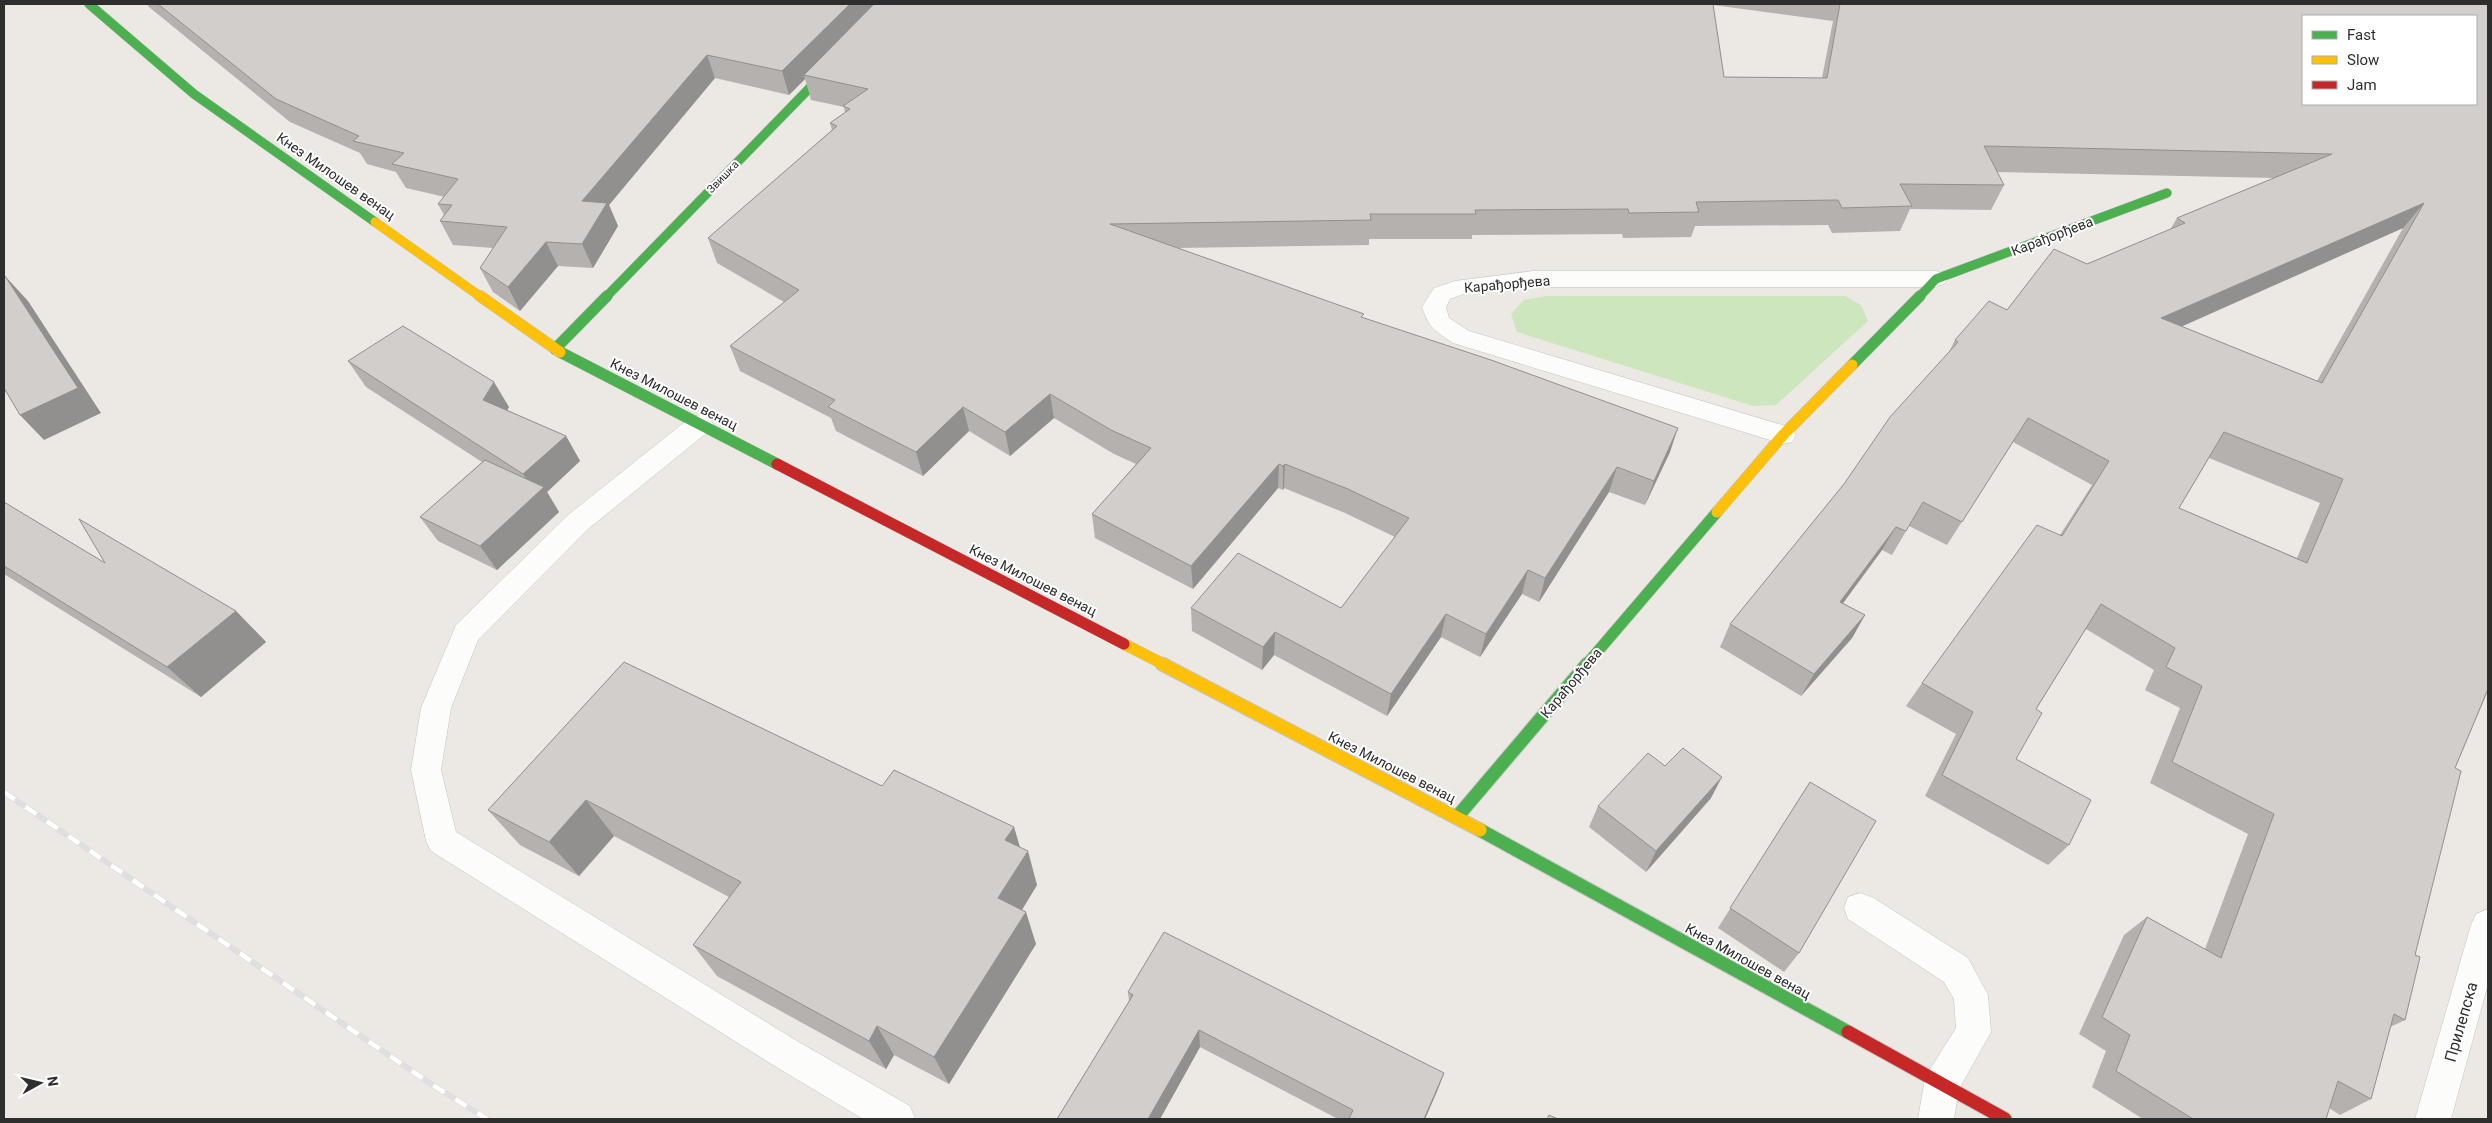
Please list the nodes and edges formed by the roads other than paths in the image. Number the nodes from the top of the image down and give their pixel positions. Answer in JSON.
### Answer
{"nodes":[{"id":1,"x":89,"y":4,"type":"edge"},
{"id":2,"x":840,"y":57,"type":"edge"},
{"id":3,"x":2167,"y":193,"type":"dead end"},
{"id":4,"x":1936,"y":279,"type":"junction"},
{"id":5,"x":555,"y":349,"type":"junction"},
{"id":6,"x":700,"y":424,"type":"junction"},
{"id":7,"x":1783,"y":435,"type":"junction"},
{"id":8,"x":1457,"y":817,"type":"junction"},
{"id":9,"x":1860,"y":908,"type":"dead end"},
{"id":10,"x":2488,"y":925,"type":"edge"},
{"id":11,"x":1942,"y":1084,"type":"junction"},
{"id":12,"x":897,"y":1119,"type":"edge"},
{"id":13,"x":1936,"y":1119,"type":"edge"},
{"id":14,"x":2005,"y":1119,"type":"edge"},
{"id":15,"x":2433,"y":1119,"type":"edge"}],
"edges":[{"from":1,"to":5,"type":"street","name":"Кнез Милошев венац"},
{"from":2,"to":5,"type":"street","name":"Звишка"},
{"from":3,"to":4,"type":"street","name":"Карађорђева"},
{"from":4,"to":7,"type":"street","name":"Карађорђева"},
{"from":4,"to":7,"type":"street","name":"Карађорђева"},
{"from":5,"to":6,"type":"street","name":"Кнез Милошев венац"},
{"from":6,"to":8,"type":"street","name":"Кнез Милошев венац"},
{"from":6,"to":12,"type":"street"},
{"from":7,"to":8,"type":"street","name":"Карађорђева"},
{"from":8,"to":11,"type":"street","name":"Кнез Милошев венац"},
{"from":9,"to":11,"type":"street"},
{"from":10,"to":15,"type":"street","name":"Прилепска"},
{"from":11,"to":13,"type":"street"},
{"from":11,"to":14,"type":"street","name":"Кнез Милошев венац"}]}
